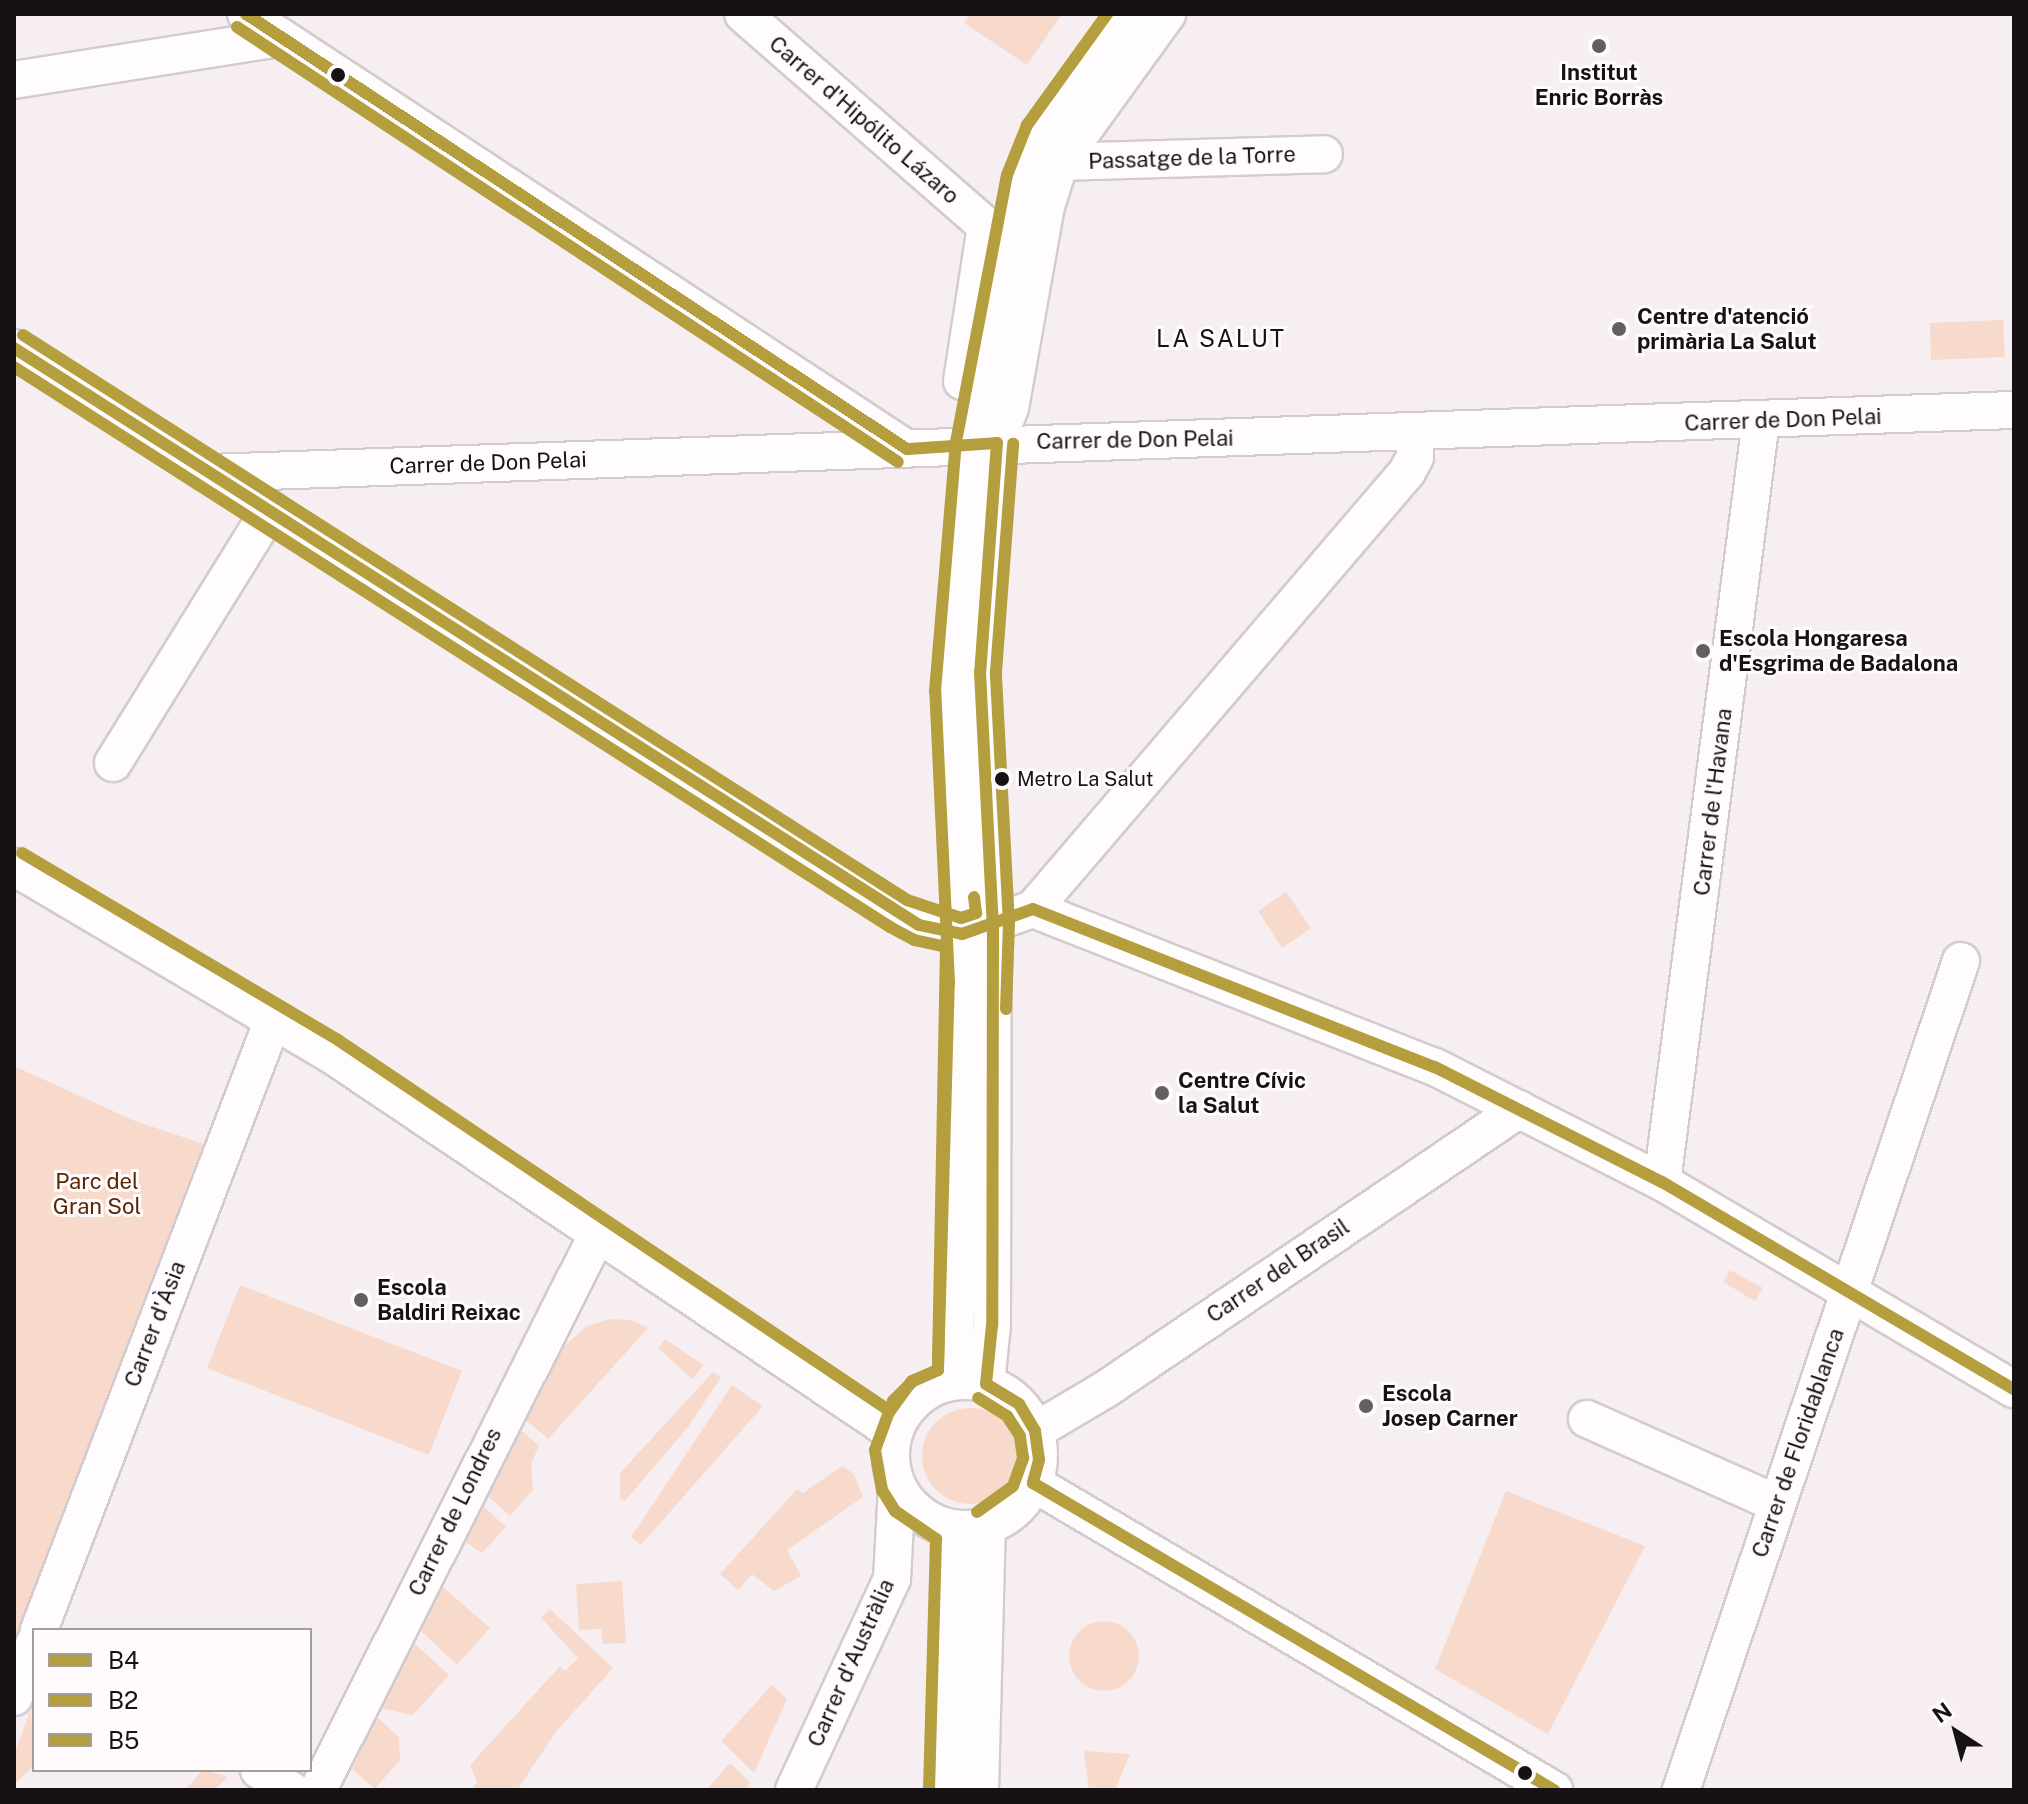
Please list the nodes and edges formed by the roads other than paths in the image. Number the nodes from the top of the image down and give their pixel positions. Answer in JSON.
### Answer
{"nodes":[{"id":1,"x":246,"y":14,"type":"edge"},
{"id":2,"x":743,"y":14,"type":"edge"},
{"id":3,"x":1127,"y":14,"type":"edge"},
{"id":4,"x":1167,"y":14,"type":"edge"},
{"id":5,"x":278,"y":38,"type":"junction"},
{"id":6,"x":14,"y":80,"type":"edge"},
{"id":7,"x":1324,"y":154,"type":"dead end"},
{"id":8,"x":1060,"y":162,"type":"junction"},
{"id":9,"x":14,"y":348,"type":"edge"},
{"id":10,"x":2014,"y":410,"type":"edge"},
{"id":11,"x":1761,"y":421,"type":"junction"},
{"id":12,"x":1415,"y":433,"type":"junction"},
{"id":13,"x":976,"y":444,"type":"junction"},
{"id":14,"x":907,"y":449,"type":"junction"},
{"id":15,"x":209,"y":473,"type":"junction"},
{"id":16,"x":270,"y":510,"type":"junction"},
{"id":17,"x":113,"y":763,"type":"dead end"},
{"id":18,"x":14,"y":867,"type":"edge"},
{"id":19,"x":1033,"y":909,"type":"junction"},
{"id":20,"x":978,"y":929,"type":"junction"},
{"id":21,"x":1961,"y":961,"type":"dead end"},
{"id":22,"x":273,"y":1020,"type":"junction"},
{"id":23,"x":1519,"y":1109,"type":"junction"},
{"id":24,"x":1662,"y":1182,"type":"junction"},
{"id":25,"x":596,"y":1237,"type":"junction"},
{"id":26,"x":1849,"y":1292,"type":"junction"},
{"id":27,"x":970,"y":1382,"type":"junction"},
{"id":28,"x":2014,"y":1389,"type":"edge"},
{"id":29,"x":1587,"y":1419,"type":"dead end"},
{"id":30,"x":1035,"y":1431,"type":"junction"},
{"id":31,"x":894,"y":1433,"type":"junction"},
{"id":32,"x":1033,"y":1483,"type":"junction"},
{"id":33,"x":897,"y":1486,"type":"junction"},
{"id":34,"x":1776,"y":1503,"type":"junction"},
{"id":35,"x":970,"y":1528,"type":"junction"},
{"id":36,"x":40,"y":1628,"type":"edge"},
{"id":37,"x":32,"y":1649,"type":"edge"},
{"id":38,"x":14,"y":1697,"type":"edge"},
{"id":39,"x":262,"y":1772,"type":"edge"},
{"id":40,"x":291,"y":1790,"type":"edge"},
{"id":41,"x":318,"y":1790,"type":"edge"},
{"id":42,"x":794,"y":1790,"type":"edge"},
{"id":43,"x":945,"y":1790,"type":"edge"},
{"id":44,"x":980,"y":1790,"type":"edge"},
{"id":45,"x":1554,"y":1790,"type":"edge"},
{"id":46,"x":1681,"y":1790,"type":"edge"}],
"edges":[{"from":1,"to":5,"type":"street"},
{"from":2,"to":13,"type":"street","name":"Carrer d'Hipólito Lázaro"},
{"from":3,"to":13,"type":"street"},
{"from":4,"to":8,"type":"street"},
{"from":5,"to":6,"type":"street"},
{"from":5,"to":14,"type":"street"},
{"from":7,"to":8,"type":"street","name":"Passatge de la Torre"},
{"from":8,"to":13,"type":"street"},
{"from":9,"to":15,"type":"street"},
{"from":10,"to":11,"type":"street","name":"Carrer de Don Pelai"},
{"from":11,"to":12,"type":"street","name":"Carrer de Don Pelai"},
{"from":11,"to":24,"type":"street","name":"Carrer de l'Havana"},
{"from":12,"to":13,"type":"street","name":"Carrer de Don Pelai"},
{"from":12,"to":19,"type":"street"},
{"from":13,"to":14,"type":"street","name":"Carrer de Don Pelai"},
{"from":13,"to":20,"type":"street"},
{"from":14,"to":15,"type":"street","name":"Carrer de Don Pelai"},
{"from":15,"to":16,"type":"street"},
{"from":16,"to":17,"type":"street"},
{"from":16,"to":20,"type":"street"},
{"from":18,"to":22,"type":"street"},
{"from":19,"to":20,"type":"street"},
{"from":19,"to":23,"type":"street"},
{"from":20,"to":27,"type":"street"},
{"from":21,"to":26,"type":"street","name":"Carrer de Floridablanca"},
{"from":22,"to":25,"type":"street"},
{"from":22,"to":36,"type":"street","name":"Carrer d'Àsia"},
{"from":23,"to":24,"type":"street"},
{"from":23,"to":30,"type":"street","name":"Carrer del Brasil"},
{"from":24,"to":26,"type":"street"},
{"from":25,"to":31,"type":"street"},
{"from":25,"to":41,"type":"street","name":"Carrer de Londres"},
{"from":26,"to":28,"type":"street"},
{"from":26,"to":34,"type":"street","name":"Carrer de Floridablanca"},
{"from":27,"to":30,"type":"street"},
{"from":27,"to":31,"type":"street"},
{"from":29,"to":34,"type":"street"},
{"from":30,"to":32,"type":"street"},
{"from":31,"to":33,"type":"street"},
{"from":32,"to":35,"type":"street"},
{"from":32,"to":45,"type":"street"},
{"from":33,"to":35,"type":"street"},
{"from":33,"to":42,"type":"street","name":"Carrer d'Austràlia"},
{"from":34,"to":46,"type":"street","name":"Carrer de Floridablanca"},
{"from":35,"to":43,"type":"street"},
{"from":35,"to":44,"type":"street"},
{"from":37,"to":38,"type":"street"},
{"from":39,"to":40,"type":"street"}]}
